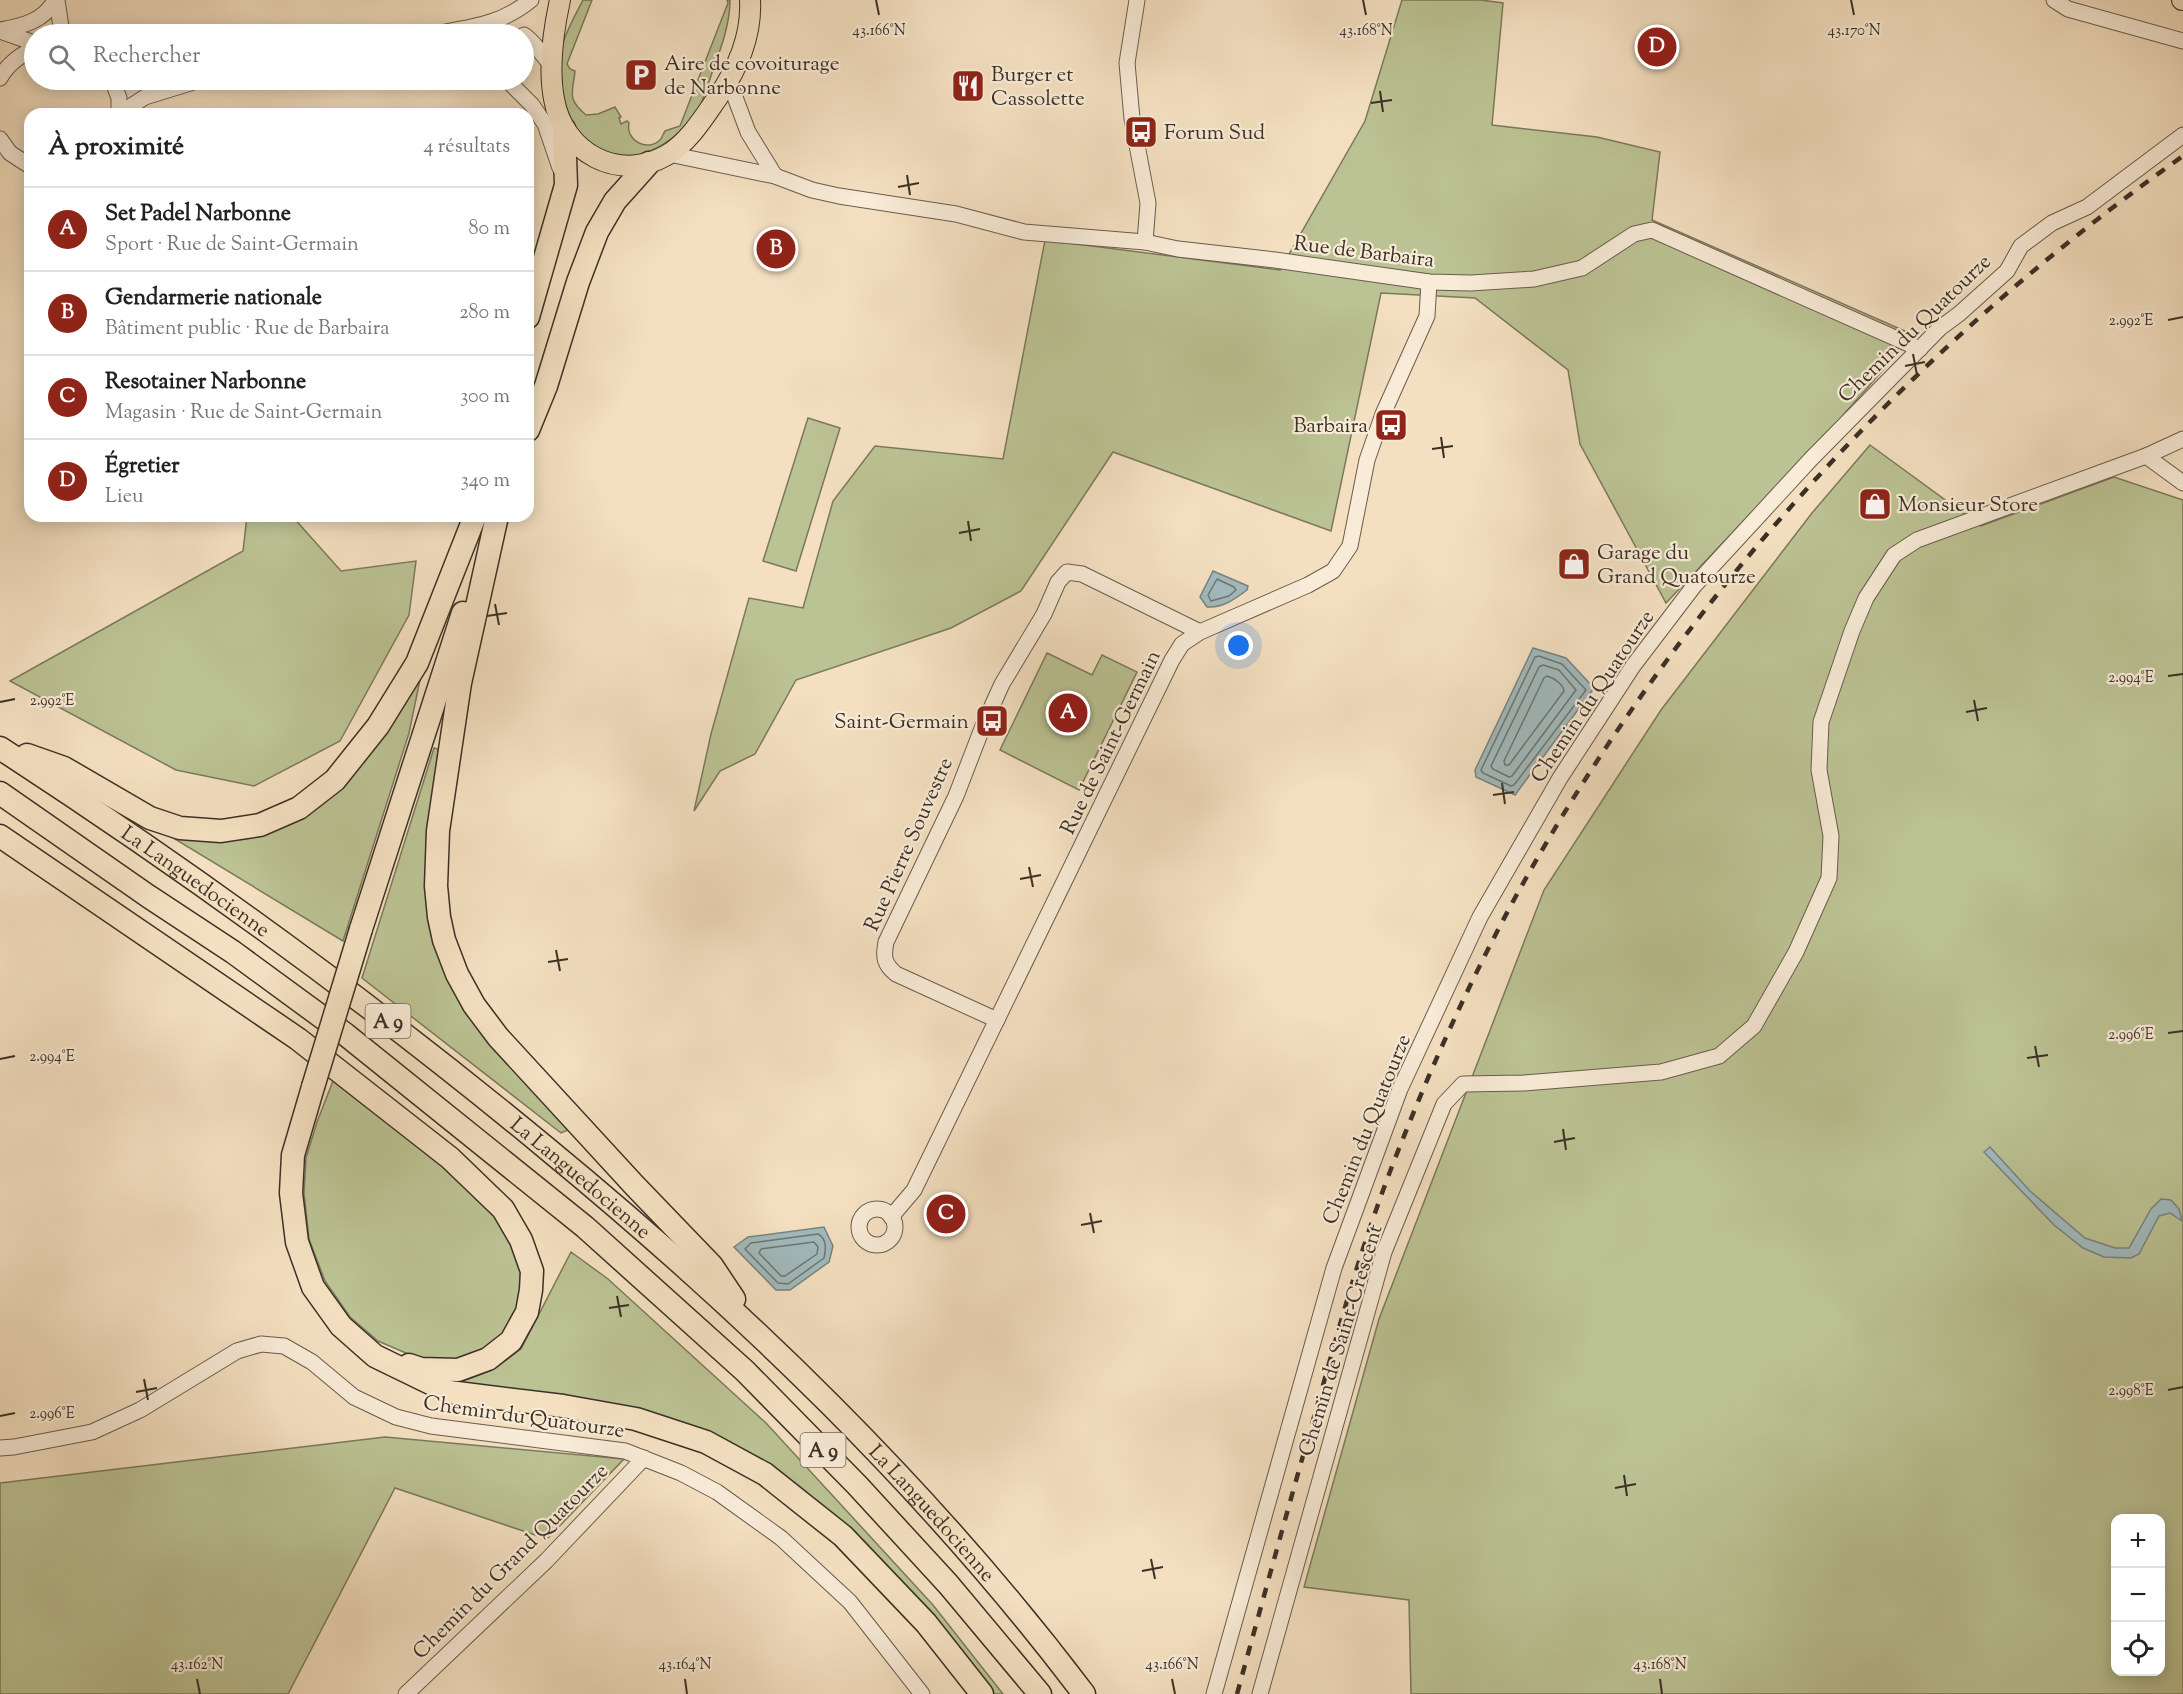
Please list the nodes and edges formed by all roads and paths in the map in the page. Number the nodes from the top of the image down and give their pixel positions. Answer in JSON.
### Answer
{"nodes":[{"id":1,"x":56,"y":0,"type":"edge"},
{"id":2,"x":531,"y":0,"type":"edge"},
{"id":3,"x":560,"y":0,"type":"edge"},
{"id":4,"x":750,"y":0,"type":"edge"},
{"id":5,"x":1137,"y":0,"type":"edge"},
{"id":6,"x":2054,"y":0,"type":"edge"},
{"id":7,"x":27,"y":24,"type":"edge"},
{"id":8,"x":60,"y":24,"type":"edge"},
{"id":9,"x":486,"y":24,"type":"edge"},
{"id":10,"x":24,"y":26,"type":"edge"},
{"id":11,"x":0,"y":30,"type":"edge"},
{"id":12,"x":24,"y":39,"type":"edge"},
{"id":13,"x":534,"y":41,"type":"edge"},
{"id":14,"x":2183,"y":41,"type":"edge"},
{"id":15,"x":24,"y":53,"type":"edge"},
{"id":16,"x":552,"y":65,"type":"junction"},
{"id":17,"x":0,"y":78,"type":"edge"},
{"id":18,"x":729,"y":81,"type":"junction"},
{"id":19,"x":115,"y":90,"type":"edge"},
{"id":20,"x":169,"y":90,"type":"edge"},
{"id":21,"x":517,"y":90,"type":"edge"},
{"id":22,"x":119,"y":108,"type":"edge"},
{"id":23,"x":129,"y":108,"type":"edge"},
{"id":24,"x":564,"y":129,"type":"junction"},
{"id":25,"x":2183,"y":135,"type":"edge"},
{"id":26,"x":0,"y":139,"type":"edge"},
{"id":27,"x":5,"y":152,"type":"edge"},
{"id":28,"x":659,"y":159,"type":"junction"},
{"id":29,"x":24,"y":163,"type":"edge"},
{"id":30,"x":775,"y":176,"type":"junction"},
{"id":31,"x":566,"y":185,"type":"junction"},
{"id":32,"x":1145,"y":242,"type":"junction"},
{"id":33,"x":1430,"y":282,"type":"junction"},
{"id":34,"x":534,"y":296,"type":"edge"},
{"id":35,"x":1920,"y":349,"type":"junction"},
{"id":36,"x":534,"y":415,"type":"edge"},
{"id":37,"x":2183,"y":439,"type":"edge"},
{"id":38,"x":2146,"y":456,"type":"junction"},
{"id":39,"x":2183,"y":483,"type":"edge"},
{"id":40,"x":475,"y":522,"type":"edge"},
{"id":41,"x":476,"y":522,"type":"edge"},
{"id":42,"x":494,"y":522,"type":"edge"},
{"id":43,"x":495,"y":522,"type":"edge"},
{"id":44,"x":1200,"y":632,"type":"junction"},
{"id":45,"x":445,"y":668,"type":"junction"},
{"id":46,"x":0,"y":747,"type":"edge"},
{"id":47,"x":0,"y":793,"type":"edge"},
{"id":48,"x":0,"y":836,"type":"edge"},
{"id":49,"x":997,"y":1020,"type":"junction"},
{"id":50,"x":891,"y":1217,"type":"dead end"},
{"id":51,"x":752,"y":1326,"type":"junction"},
{"id":52,"x":375,"y":1356,"type":"junction"},
{"id":53,"x":0,"y":1448,"type":"edge"},
{"id":54,"x":644,"y":1458,"type":"junction"},
{"id":55,"x":406,"y":1694,"type":"edge"},
{"id":56,"x":922,"y":1694,"type":"edge"},
{"id":57,"x":982,"y":1694,"type":"edge"},
{"id":58,"x":1040,"y":1694,"type":"edge"},
{"id":59,"x":1084,"y":1694,"type":"edge"},
{"id":60,"x":1214,"y":1694,"type":"edge"},
{"id":61,"x":1260,"y":1694,"type":"edge"}],
"edges":[{"from":1,"to":7,"type":"street"},
{"from":1,"to":8,"type":"street"},
{"from":2,"to":9,"type":"street"},
{"from":3,"to":16,"type":"main road"},
{"from":4,"to":18,"type":"main road"},
{"from":5,"to":32,"type":"street"},
{"from":6,"to":14,"type":"street"},
{"from":10,"to":11,"type":"street"},
{"from":11,"to":12,"type":"street"},
{"from":13,"to":16,"type":"street"},
{"from":15,"to":17,"type":"street"},
{"from":16,"to":24,"type":"main road"},
{"from":18,"to":28,"type":"main road"},
{"from":18,"to":30,"type":"street"},
{"from":19,"to":22,"type":"street"},
{"from":20,"to":23,"type":"street"},
{"from":21,"to":31,"type":"street"},
{"from":24,"to":28,"type":"main road"},
{"from":24,"to":31,"type":"highway"},
{"from":25,"to":35,"type":"street","name":"Chemin du Quatourze"},
{"from":26,"to":27,"type":"street"},
{"from":27,"to":29,"type":"street"},
{"from":28,"to":30,"type":"street","name":"Rue de Barbaira"},
{"from":28,"to":36,"type":"highway"},
{"from":30,"to":32,"type":"street","name":"Rue de Barbaira"},
{"from":31,"to":34,"type":"highway"},
{"from":32,"to":33,"type":"street","name":"Rue de Barbaira"},
{"from":33,"to":35,"type":"street","name":"Rue de Barbaira"},
{"from":33,"to":44,"type":"street","name":"Rue de Saint-Germain"},
{"from":35,"to":60,"type":"street","name":"Chemin du Quatourze"},
{"from":37,"to":38,"type":"street","name":"Chemin de Saint-Crescent"},
{"from":38,"to":39,"type":"street"},
{"from":38,"to":61,"type":"street","name":"Chemin de Saint-Crescent"},
{"from":40,"to":46,"type":"highway"},
{"from":41,"to":45,"type":"highway"},
{"from":42,"to":45,"type":"highway"},
{"from":43,"to":51,"type":"highway"},
{"from":44,"to":49,"type":"street","name":"Rue de Saint-Germain"},
{"from":44,"to":49,"type":"street","name":"Rue Pierre Souvestre"},
{"from":45,"to":52,"type":"highway","bridge":true},
{"from":46,"to":51,"type":"highway","name":"La Languedocienne","number":"A 9"},
{"from":47,"to":58,"type":"highway","name":"La Languedocienne","number":"A 9"},
{"from":48,"to":52,"type":"highway"},
{"from":49,"to":50,"type":"street","name":"Rue de Saint-Germain"},
{"from":51,"to":59,"type":"highway","name":"La Languedocienne","number":"A 9"},
{"from":52,"to":57,"type":"highway"},
{"from":53,"to":54,"type":"street","name":"Chemin du Quatourze"},
{"from":54,"to":55,"type":"street","name":"Chemin du Grand Quatourze"},
{"from":54,"to":56,"type":"street","name":"Chemin du Quatourze"}]}
